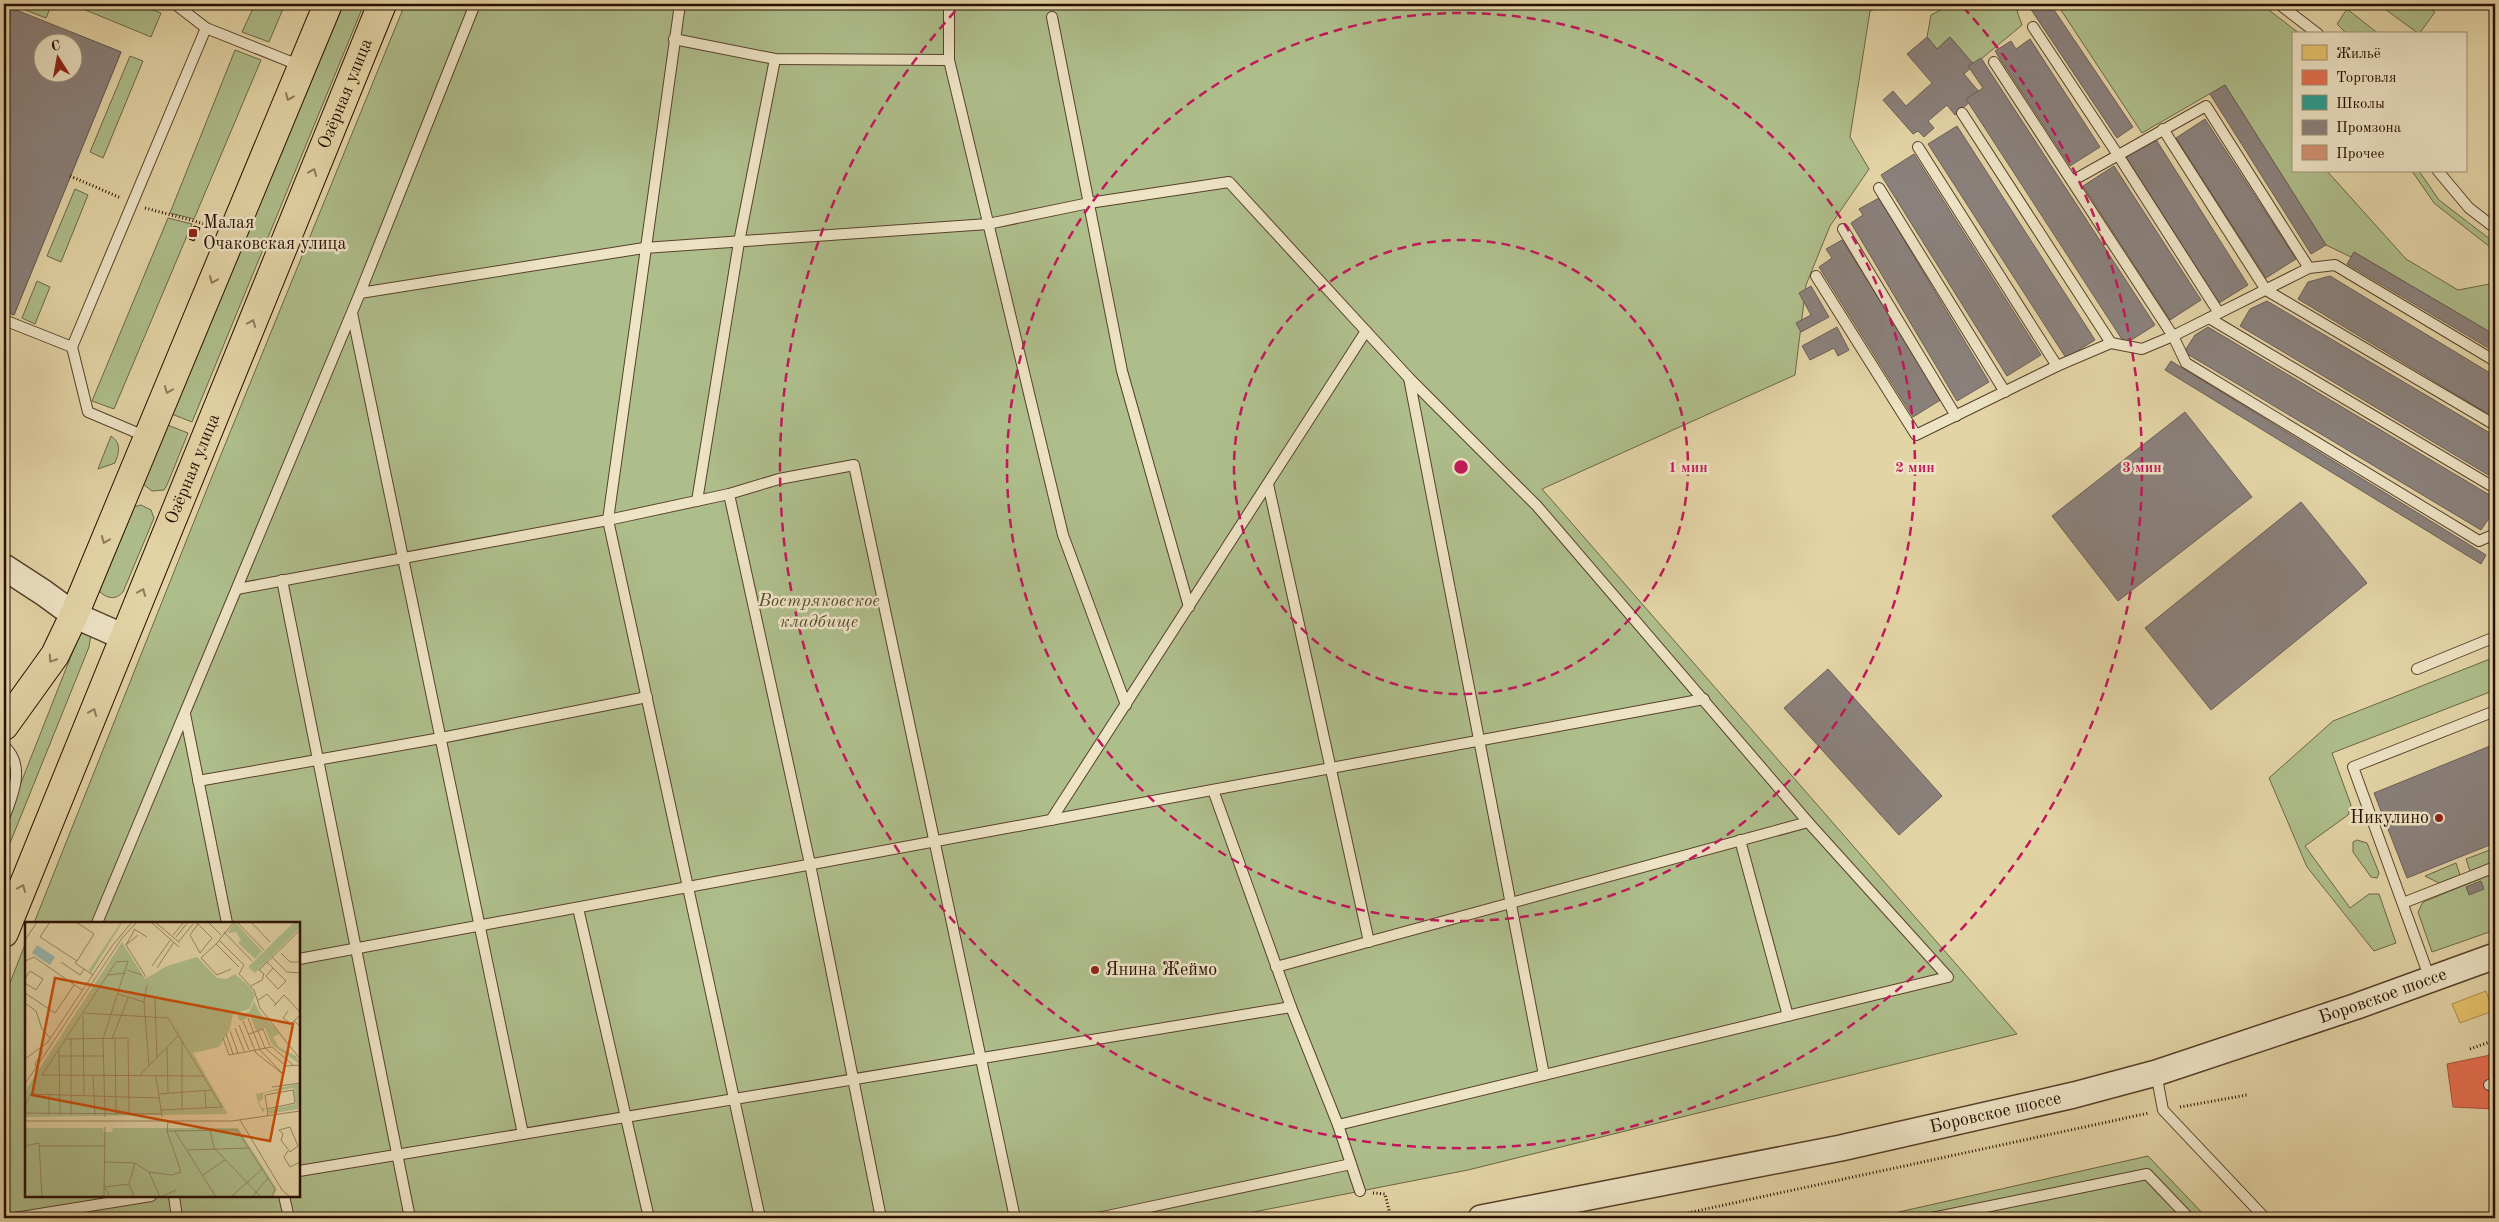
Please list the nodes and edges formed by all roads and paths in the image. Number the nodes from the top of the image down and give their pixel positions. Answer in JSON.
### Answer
{"nodes":[{"id":1,"x":175,"y":4,"type":"edge"},
{"id":2,"x":328,"y":4,"type":"edge"},
{"id":3,"x":382,"y":4,"type":"edge"},
{"id":4,"x":475,"y":4,"type":"edge"},
{"id":5,"x":680,"y":4,"type":"edge"},
{"id":6,"x":949,"y":4,"type":"edge"},
{"id":7,"x":2278,"y":4,"type":"edge"},
{"id":8,"x":1052,"y":17,"type":"dead end"},
{"id":9,"x":2033,"y":27,"type":"dead end"},
{"id":10,"x":206,"y":28,"type":"junction"},
{"id":11,"x":2315,"y":32,"type":"edge"},
{"id":12,"x":674,"y":39,"type":"junction"},
{"id":13,"x":775,"y":59,"type":"junction"},
{"id":14,"x":949,"y":60,"type":"junction"},
{"id":15,"x":1994,"y":62,"type":"dead end"},
{"id":16,"x":302,"y":67,"type":"junction"},
{"id":17,"x":1962,"y":113,"type":"dead end"},
{"id":18,"x":2163,"y":130,"type":"junction"},
{"id":19,"x":1918,"y":148,"type":"dead end"},
{"id":20,"x":2118,"y":155,"type":"junction"},
{"id":21,"x":2439,"y":172,"type":"edge"},
{"id":22,"x":2072,"y":181,"type":"junction"},
{"id":23,"x":1879,"y":188,"type":"dead end"},
{"id":24,"x":1089,"y":203,"type":"junction"},
{"id":25,"x":988,"y":224,"type":"junction"},
{"id":26,"x":2495,"y":228,"type":"edge"},
{"id":27,"x":1843,"y":229,"type":"dead end"},
{"id":28,"x":739,"y":242,"type":"junction"},
{"id":29,"x":644,"y":248,"type":"junction"},
{"id":30,"x":2310,"y":268,"type":"junction"},
{"id":31,"x":1816,"y":276,"type":"dead end"},
{"id":32,"x":2266,"y":290,"type":"junction"},
{"id":33,"x":360,"y":294,"type":"junction"},
{"id":34,"x":352,"y":314,"type":"junction"},
{"id":35,"x":2219,"y":314,"type":"junction"},
{"id":36,"x":2209,"y":318,"type":"junction"},
{"id":37,"x":4,"y":320,"type":"edge"},
{"id":38,"x":1366,"y":331,"type":"junction"},
{"id":39,"x":2173,"y":336,"type":"junction"},
{"id":40,"x":2111,"y":343,"type":"junction"},
{"id":41,"x":72,"y":347,"type":"junction"},
{"id":42,"x":2495,"y":361,"type":"edge"},
{"id":43,"x":2057,"y":366,"type":"junction"},
{"id":44,"x":1409,"y":378,"type":"junction"},
{"id":45,"x":2005,"y":392,"type":"junction"},
{"id":46,"x":1956,"y":416,"type":"junction"},
{"id":47,"x":2495,"y":425,"type":"edge"},
{"id":48,"x":148,"y":438,"type":"junction"},
{"id":49,"x":1268,"y":484,"type":"junction"},
{"id":50,"x":2495,"y":488,"type":"edge"},
{"id":51,"x":730,"y":494,"type":"junction"},
{"id":52,"x":697,"y":501,"type":"junction"},
{"id":53,"x":608,"y":520,"type":"junction"},
{"id":54,"x":2495,"y":534,"type":"edge"},
{"id":55,"x":403,"y":558,"type":"junction"},
{"id":56,"x":4,"y":567,"type":"edge"},
{"id":57,"x":282,"y":580,"type":"junction"},
{"id":58,"x":237,"y":589,"type":"junction"},
{"id":59,"x":1189,"y":607,"type":"junction"},
{"id":60,"x":74,"y":616,"type":"junction"},
{"id":61,"x":124,"y":637,"type":"junction"},
{"id":62,"x":2495,"y":637,"type":"edge"},
{"id":63,"x":2417,"y":669,"type":"dead end"},
{"id":64,"x":647,"y":696,"type":"junction"},
{"id":65,"x":1704,"y":699,"type":"junction"},
{"id":66,"x":1126,"y":705,"type":"junction"},
{"id":67,"x":2495,"y":711,"type":"edge"},
{"id":68,"x":184,"y":713,"type":"junction"},
{"id":69,"x":4,"y":726,"type":"edge"},
{"id":70,"x":441,"y":738,"type":"junction"},
{"id":71,"x":1479,"y":741,"type":"junction"},
{"id":72,"x":4,"y":746,"type":"edge"},
{"id":73,"x":318,"y":760,"type":"junction"},
{"id":74,"x":1330,"y":768,"type":"junction"},
{"id":75,"x":198,"y":781,"type":"junction"},
{"id":76,"x":1212,"y":790,"type":"junction"},
{"id":77,"x":4,"y":818,"type":"edge"},
{"id":78,"x":1052,"y":820,"type":"junction"},
{"id":79,"x":1808,"y":822,"type":"junction"},
{"id":80,"x":1740,"y":840,"type":"junction"},
{"id":81,"x":934,"y":842,"type":"junction"},
{"id":82,"x":810,"y":864,"type":"junction"},
{"id":83,"x":2495,"y":867,"type":"edge"},
{"id":84,"x":688,"y":887,"type":"junction"},
{"id":85,"x":1510,"y":903,"type":"junction"},
{"id":86,"x":2403,"y":903,"type":"junction"},
{"id":87,"x":578,"y":908,"type":"junction"},
{"id":88,"x":97,"y":922,"type":"edge"},
{"id":89,"x":227,"y":922,"type":"edge"},
{"id":90,"x":480,"y":926,"type":"junction"},
{"id":91,"x":4,"y":933,"type":"edge"},
{"id":92,"x":1369,"y":942,"type":"junction"},
{"id":93,"x":356,"y":949,"type":"junction"},
{"id":94,"x":2495,"y":956,"type":"edge"},
{"id":95,"x":300,"y":959,"type":"edge"},
{"id":96,"x":1276,"y":967,"type":"junction"},
{"id":97,"x":2430,"y":980,"type":"junction"},
{"id":98,"x":1291,"y":1007,"type":"junction"},
{"id":99,"x":1788,"y":1016,"type":"junction"},
{"id":100,"x":2495,"y":1040,"type":"edge"},
{"id":101,"x":2470,"y":1049,"type":"dead end"},
{"id":102,"x":981,"y":1058,"type":"junction"},
{"id":103,"x":2156,"y":1074,"type":"junction"},
{"id":104,"x":1544,"y":1075,"type":"junction"},
{"id":105,"x":853,"y":1080,"type":"junction"},
{"id":106,"x":2247,"y":1094,"type":"dead end"},
{"id":107,"x":734,"y":1099,"type":"junction"},
{"id":108,"x":2163,"y":1110,"type":"junction"},
{"id":109,"x":626,"y":1117,"type":"junction"},
{"id":110,"x":1338,"y":1125,"type":"junction"},
{"id":111,"x":523,"y":1134,"type":"junction"},
{"id":112,"x":397,"y":1155,"type":"junction"},
{"id":113,"x":1351,"y":1164,"type":"junction"},
{"id":114,"x":300,"y":1171,"type":"edge"},
{"id":115,"x":1360,"y":1191,"type":"dead end"},
{"id":116,"x":1385,"y":1194,"type":"dead end"},
{"id":117,"x":145,"y":1197,"type":"edge"},
{"id":118,"x":174,"y":1197,"type":"edge"},
{"id":119,"x":284,"y":1197,"type":"edge"},
{"id":120,"x":15,"y":1218,"type":"edge"},
{"id":121,"x":177,"y":1218,"type":"edge"},
{"id":122,"x":289,"y":1218,"type":"edge"},
{"id":123,"x":410,"y":1218,"type":"edge"},
{"id":124,"x":649,"y":1218,"type":"edge"},
{"id":125,"x":760,"y":1218,"type":"edge"},
{"id":126,"x":881,"y":1218,"type":"edge"},
{"id":127,"x":1015,"y":1218,"type":"edge"},
{"id":128,"x":1098,"y":1218,"type":"edge"},
{"id":129,"x":1391,"y":1218,"type":"edge"},
{"id":130,"x":1481,"y":1218,"type":"edge"},
{"id":131,"x":1664,"y":1218,"type":"edge"},
{"id":132,"x":1932,"y":1218,"type":"edge"},
{"id":133,"x":2189,"y":1218,"type":"edge"},
{"id":134,"x":2265,"y":1218,"type":"edge"}],
"edges":[{"from":1,"to":10,"type":"lane"},
{"from":2,"to":16,"type":"main road"},
{"from":61,"to":3,"type":"main road","name":"Озёрная улица","one_way":true},
{"from":4,"to":33,"type":"lane"},
{"from":5,"to":12,"type":"lane"},
{"from":6,"to":14,"type":"lane"},
{"from":7,"to":11,"type":"lane"},
{"from":8,"to":24,"type":"lane"},
{"from":9,"to":20,"type":"lane"},
{"from":10,"to":16,"type":"lane"},
{"from":10,"to":41,"type":"lane"},
{"from":12,"to":13,"type":"lane"},
{"from":12,"to":29,"type":"lane"},
{"from":13,"to":14,"type":"lane"},
{"from":13,"to":28,"type":"lane"},
{"from":14,"to":25,"type":"lane"},
{"from":15,"to":22,"type":"lane"},
{"from":16,"to":48,"type":"main road","one_way":true},
{"from":17,"to":40,"type":"lane"},
{"from":18,"to":20,"type":"lane"},
{"from":18,"to":30,"type":"lane"},
{"from":18,"to":32,"type":"lane"},
{"from":19,"to":43,"type":"lane"},
{"from":20,"to":22,"type":"lane"},
{"from":20,"to":35,"type":"lane"},
{"from":21,"to":26,"type":"lane"},
{"from":22,"to":39,"type":"lane"},
{"from":23,"to":45,"type":"lane"},
{"from":24,"to":25,"type":"lane"},
{"from":24,"to":38,"type":"lane"},
{"from":24,"to":59,"type":"lane"},
{"from":25,"to":28,"type":"lane"},
{"from":25,"to":66,"type":"lane"},
{"from":27,"to":46,"type":"lane"},
{"from":28,"to":29,"type":"lane"},
{"from":28,"to":52,"type":"lane"},
{"from":29,"to":33,"type":"lane"},
{"from":29,"to":53,"type":"lane"},
{"from":30,"to":32,"type":"lane"},
{"from":30,"to":42,"type":"lane"},
{"from":31,"to":46,"type":"lane"},
{"from":32,"to":35,"type":"lane"},
{"from":32,"to":47,"type":"lane"},
{"from":33,"to":34,"type":"lane"},
{"from":34,"to":55,"type":"lane"},
{"from":34,"to":58,"type":"lane"},
{"from":35,"to":36,"type":"lane"},
{"from":36,"to":39,"type":"lane"},
{"from":36,"to":50,"type":"lane"},
{"from":37,"to":41,"type":"lane"},
{"from":38,"to":44,"type":"lane"},
{"from":38,"to":49,"type":"lane"},
{"from":39,"to":40,"type":"lane"},
{"from":39,"to":54,"type":"lane"},
{"from":40,"to":43,"type":"lane"},
{"from":41,"to":48,"type":"lane"},
{"from":43,"to":45,"type":"lane"},
{"from":44,"to":65,"type":"lane"},
{"from":44,"to":71,"type":"lane"},
{"from":45,"to":46,"type":"lane"},
{"from":48,"to":60,"type":"main road","one_way":true},
{"from":49,"to":59,"type":"lane"},
{"from":49,"to":74,"type":"lane"},
{"from":51,"to":52,"type":"lane"},
{"from":51,"to":81,"type":"lane"},
{"from":51,"to":82,"type":"lane"},
{"from":52,"to":53,"type":"lane"},
{"from":53,"to":55,"type":"lane"},
{"from":53,"to":64,"type":"lane"},
{"from":55,"to":57,"type":"lane"},
{"from":55,"to":70,"type":"lane"},
{"from":56,"to":60,"type":"street"},
{"from":57,"to":58,"type":"lane"},
{"from":57,"to":73,"type":"lane"},
{"from":58,"to":68,"type":"lane"},
{"from":59,"to":66,"type":"lane"},
{"from":60,"to":61,"type":"street"},
{"from":60,"to":69,"type":"main road","one_way":true},
{"from":91,"to":61,"type":"main road","name":"Озёрная улица","one_way":true},
{"from":62,"to":63,"type":"lane"},
{"from":64,"to":70,"type":"lane"},
{"from":64,"to":84,"type":"lane"},
{"from":65,"to":71,"type":"lane"},
{"from":65,"to":79,"type":"lane"},
{"from":66,"to":78,"type":"lane"},
{"from":67,"to":86,"type":"lane"},
{"from":68,"to":75,"type":"lane"},
{"from":68,"to":88,"type":"lane"},
{"from":70,"to":73,"type":"lane"},
{"from":70,"to":90,"type":"lane"},
{"from":71,"to":74,"type":"lane"},
{"from":71,"to":85,"type":"lane"},
{"from":72,"to":77,"type":"lane"},
{"from":73,"to":75,"type":"lane"},
{"from":73,"to":93,"type":"lane"},
{"from":74,"to":76,"type":"lane"},
{"from":74,"to":92,"type":"lane"},
{"from":75,"to":89,"type":"lane"},
{"from":76,"to":78,"type":"lane"},
{"from":76,"to":96,"type":"lane"},
{"from":78,"to":81,"type":"lane"},
{"from":79,"to":80,"type":"lane"},
{"from":79,"to":99,"type":"lane"},
{"from":80,"to":85,"type":"lane"},
{"from":80,"to":99,"type":"lane"},
{"from":81,"to":82,"type":"lane"},
{"from":81,"to":102,"type":"lane"},
{"from":82,"to":84,"type":"lane"},
{"from":82,"to":105,"type":"lane"},
{"from":83,"to":86,"type":"lane"},
{"from":84,"to":87,"type":"lane"},
{"from":84,"to":107,"type":"lane"},
{"from":85,"to":92,"type":"lane"},
{"from":85,"to":104,"type":"lane"},
{"from":86,"to":97,"type":"lane"},
{"from":87,"to":90,"type":"lane"},
{"from":87,"to":109,"type":"lane"},
{"from":90,"to":93,"type":"lane"},
{"from":90,"to":111,"type":"lane"},
{"from":92,"to":96,"type":"lane"},
{"from":93,"to":95,"type":"lane"},
{"from":93,"to":112,"type":"lane"},
{"from":94,"to":97,"type":"street","name":"Боровское шоссе"},
{"from":96,"to":98,"type":"lane"},
{"from":97,"to":103,"type":"street","name":"Боровское шоссе"},
{"from":98,"to":102,"type":"lane"},
{"from":98,"to":110,"type":"lane"},
{"from":99,"to":104,"type":"lane"},
{"from":100,"to":101,"type":"path"},
{"from":102,"to":105,"type":"lane"},
{"from":102,"to":127,"type":"lane"},
{"from":103,"to":108,"type":"lane"},
{"from":103,"to":130,"type":"street","name":"Боровское шоссе"},
{"from":104,"to":110,"type":"lane"},
{"from":105,"to":107,"type":"lane"},
{"from":105,"to":126,"type":"lane"},
{"from":106,"to":108,"type":"path"},
{"from":107,"to":109,"type":"lane"},
{"from":107,"to":125,"type":"lane"},
{"from":108,"to":131,"type":"path"},
{"from":108,"to":134,"type":"lane"},
{"from":109,"to":111,"type":"lane"},
{"from":109,"to":124,"type":"lane"},
{"from":110,"to":113,"type":"lane"},
{"from":111,"to":112,"type":"lane"},
{"from":112,"to":114,"type":"lane"},
{"from":112,"to":123,"type":"lane"},
{"from":113,"to":115,"type":"lane"},
{"from":113,"to":128,"type":"lane"},
{"from":116,"to":129,"type":"path"},
{"from":117,"to":120,"type":"lane"},
{"from":118,"to":121,"type":"lane"},
{"from":119,"to":122,"type":"lane"},
{"from":132,"to":133,"type":"lane"}]}
